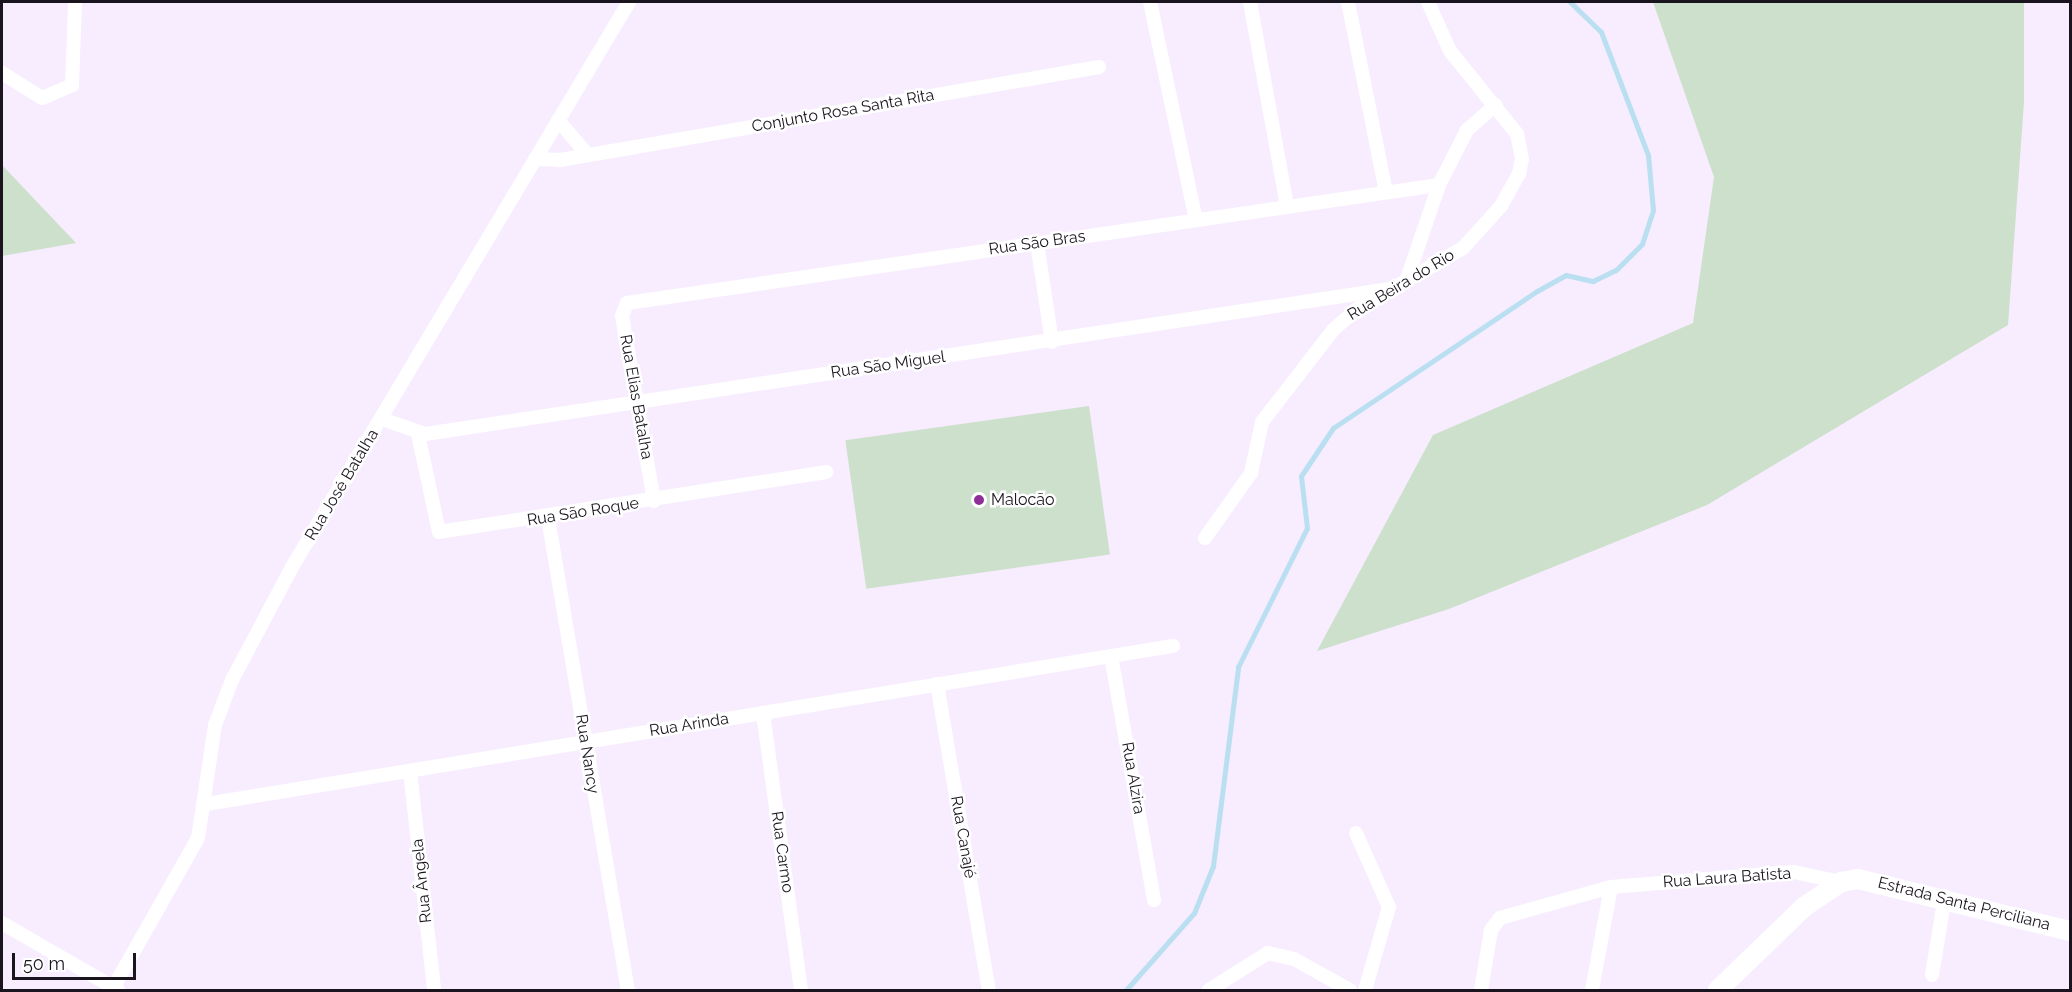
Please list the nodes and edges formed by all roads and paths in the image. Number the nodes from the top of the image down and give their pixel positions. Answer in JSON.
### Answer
{"nodes":[{"id":1,"x":75,"y":2,"type":"edge"},
{"id":2,"x":629,"y":2,"type":"edge"},
{"id":3,"x":1149,"y":2,"type":"edge"},
{"id":4,"x":1250,"y":2,"type":"edge"},
{"id":5,"x":1348,"y":2,"type":"edge"},
{"id":6,"x":1428,"y":2,"type":"edge"},
{"id":7,"x":1099,"y":67,"type":"dead end"},
{"id":8,"x":2,"y":73,"type":"edge"},
{"id":9,"x":1496,"y":105,"type":"junction"},
{"id":10,"x":558,"y":120,"type":"junction"},
{"id":11,"x":586,"y":153,"type":"junction"},
{"id":12,"x":535,"y":159,"type":"junction"},
{"id":13,"x":1439,"y":185,"type":"junction"},
{"id":14,"x":1386,"y":192,"type":"junction"},
{"id":15,"x":1287,"y":206,"type":"junction"},
{"id":16,"x":1196,"y":220,"type":"junction"},
{"id":17,"x":1037,"y":243,"type":"junction"},
{"id":18,"x":1401,"y":285,"type":"junction"},
{"id":19,"x":635,"y":300,"type":"joint"},
{"id":20,"x":1052,"y":342,"type":"junction"},
{"id":21,"x":637,"y":401,"type":"junction"},
{"id":22,"x":382,"y":419,"type":"junction"},
{"id":23,"x":418,"y":434,"type":"junction"},
{"id":24,"x":826,"y":472,"type":"dead end"},
{"id":25,"x":654,"y":501,"type":"junction"},
{"id":26,"x":548,"y":518,"type":"junction"},
{"id":27,"x":1205,"y":538,"type":"dead end"},
{"id":28,"x":1173,"y":646,"type":"dead end"},
{"id":29,"x":1112,"y":656,"type":"junction"},
{"id":30,"x":938,"y":684,"type":"junction"},
{"id":31,"x":763,"y":713,"type":"junction"},
{"id":32,"x":585,"y":742,"type":"junction"},
{"id":33,"x":410,"y":771,"type":"junction"},
{"id":34,"x":206,"y":804,"type":"junction"},
{"id":35,"x":1356,"y":833,"type":"dead end"},
{"id":36,"x":1841,"y":882,"type":"junction"},
{"id":37,"x":1611,"y":887,"type":"junction"},
{"id":38,"x":1946,"y":896,"type":"junction"},
{"id":39,"x":1154,"y":900,"type":"dead end"},
{"id":40,"x":2,"y":923,"type":"edge"},
{"id":41,"x":2070,"y":931,"type":"edge"},
{"id":42,"x":1932,"y":975,"type":"dead end"},
{"id":43,"x":114,"y":990,"type":"edge"},
{"id":44,"x":434,"y":990,"type":"edge"},
{"id":45,"x":628,"y":990,"type":"edge"},
{"id":46,"x":801,"y":990,"type":"edge"},
{"id":47,"x":989,"y":990,"type":"edge"},
{"id":48,"x":1209,"y":990,"type":"edge"},
{"id":49,"x":1350,"y":990,"type":"edge"},
{"id":50,"x":1365,"y":990,"type":"edge"},
{"id":51,"x":1481,"y":990,"type":"edge"},
{"id":52,"x":1592,"y":990,"type":"edge"},
{"id":53,"x":1718,"y":990,"type":"edge"}],
"edges":[{"from":1,"to":8,"type":"street"},
{"from":2,"to":10,"type":"street","name":"Rua José Batalha"},
{"from":3,"to":16,"type":"street"},
{"from":4,"to":15,"type":"street"},
{"from":5,"to":14,"type":"street"},
{"from":6,"to":9,"type":"street","name":"Rua Beira do Rio"},
{"from":7,"to":11,"type":"street","name":"Conjunto Rosa Santa Rita"},
{"from":9,"to":13,"type":"street"},
{"from":9,"to":18,"type":"street","name":"Rua Beira do Rio"},
{"from":10,"to":11,"type":"street"},
{"from":10,"to":12,"type":"street","name":"Rua José Batalha"},
{"from":11,"to":12,"type":"street","name":"Conjunto Rosa Santa Rita"},
{"from":12,"to":22,"type":"street","name":"Rua José Batalha"},
{"from":13,"to":14,"type":"street","name":"Rua São Bras"},
{"from":13,"to":18,"type":"street"},
{"from":14,"to":15,"type":"street","name":"Rua São Bras"},
{"from":15,"to":16,"type":"street","name":"Rua São Bras"},
{"from":16,"to":17,"type":"street","name":"Rua São Bras"},
{"from":17,"to":19,"type":"street","name":"Rua São Bras"},
{"from":17,"to":20,"type":"street"},
{"from":18,"to":20,"type":"street","name":"Rua São Miguel"},
{"from":18,"to":27,"type":"street","name":"Rua Beira do Rio"},
{"from":19,"to":21,"type":"street","name":"Rua Elias Batalha"},
{"from":20,"to":21,"type":"street","name":"Rua São Miguel"},
{"from":21,"to":23,"type":"street","name":"Rua São Miguel"},
{"from":21,"to":25,"type":"street","name":"Rua Elias Batalha"},
{"from":22,"to":23,"type":"street"},
{"from":22,"to":34,"type":"street","name":"Rua José Batalha"},
{"from":23,"to":26,"type":"street","name":"Rua São Roque"},
{"from":24,"to":25,"type":"street","name":"Rua São Roque"},
{"from":25,"to":26,"type":"street","name":"Rua São Roque"},
{"from":26,"to":32,"type":"street","name":"Rua Nancy"},
{"from":28,"to":29,"type":"street","name":"Rua Arinda"},
{"from":29,"to":30,"type":"street","name":"Rua Arinda"},
{"from":29,"to":39,"type":"street","name":"Rua Alzira"},
{"from":30,"to":31,"type":"street","name":"Rua Arinda"},
{"from":30,"to":47,"type":"street","name":"Rua Canajé"},
{"from":31,"to":32,"type":"street","name":"Rua Arinda"},
{"from":31,"to":46,"type":"street","name":"Rua Carmo"},
{"from":32,"to":33,"type":"street","name":"Rua Arinda"},
{"from":32,"to":45,"type":"street","name":"Rua Nancy"},
{"from":33,"to":34,"type":"street","name":"Rua Arinda"},
{"from":33,"to":44,"type":"street","name":"Rua Ângela"},
{"from":34,"to":43,"type":"street","name":"Rua José Batalha"},
{"from":35,"to":50,"type":"street"},
{"from":36,"to":37,"type":"street","name":"Rua Laura Batista"},
{"from":36,"to":38,"type":"street","name":"Estrada Santa Perciliana"},
{"from":36,"to":53,"type":"street"},
{"from":37,"to":51,"type":"street","name":"Rua Laura Batista"},
{"from":37,"to":52,"type":"street"},
{"from":38,"to":41,"type":"street","name":"Estrada Santa Perciliana"},
{"from":38,"to":42,"type":"street"},
{"from":40,"to":43,"type":"street"},
{"from":48,"to":49,"type":"street"}]}
